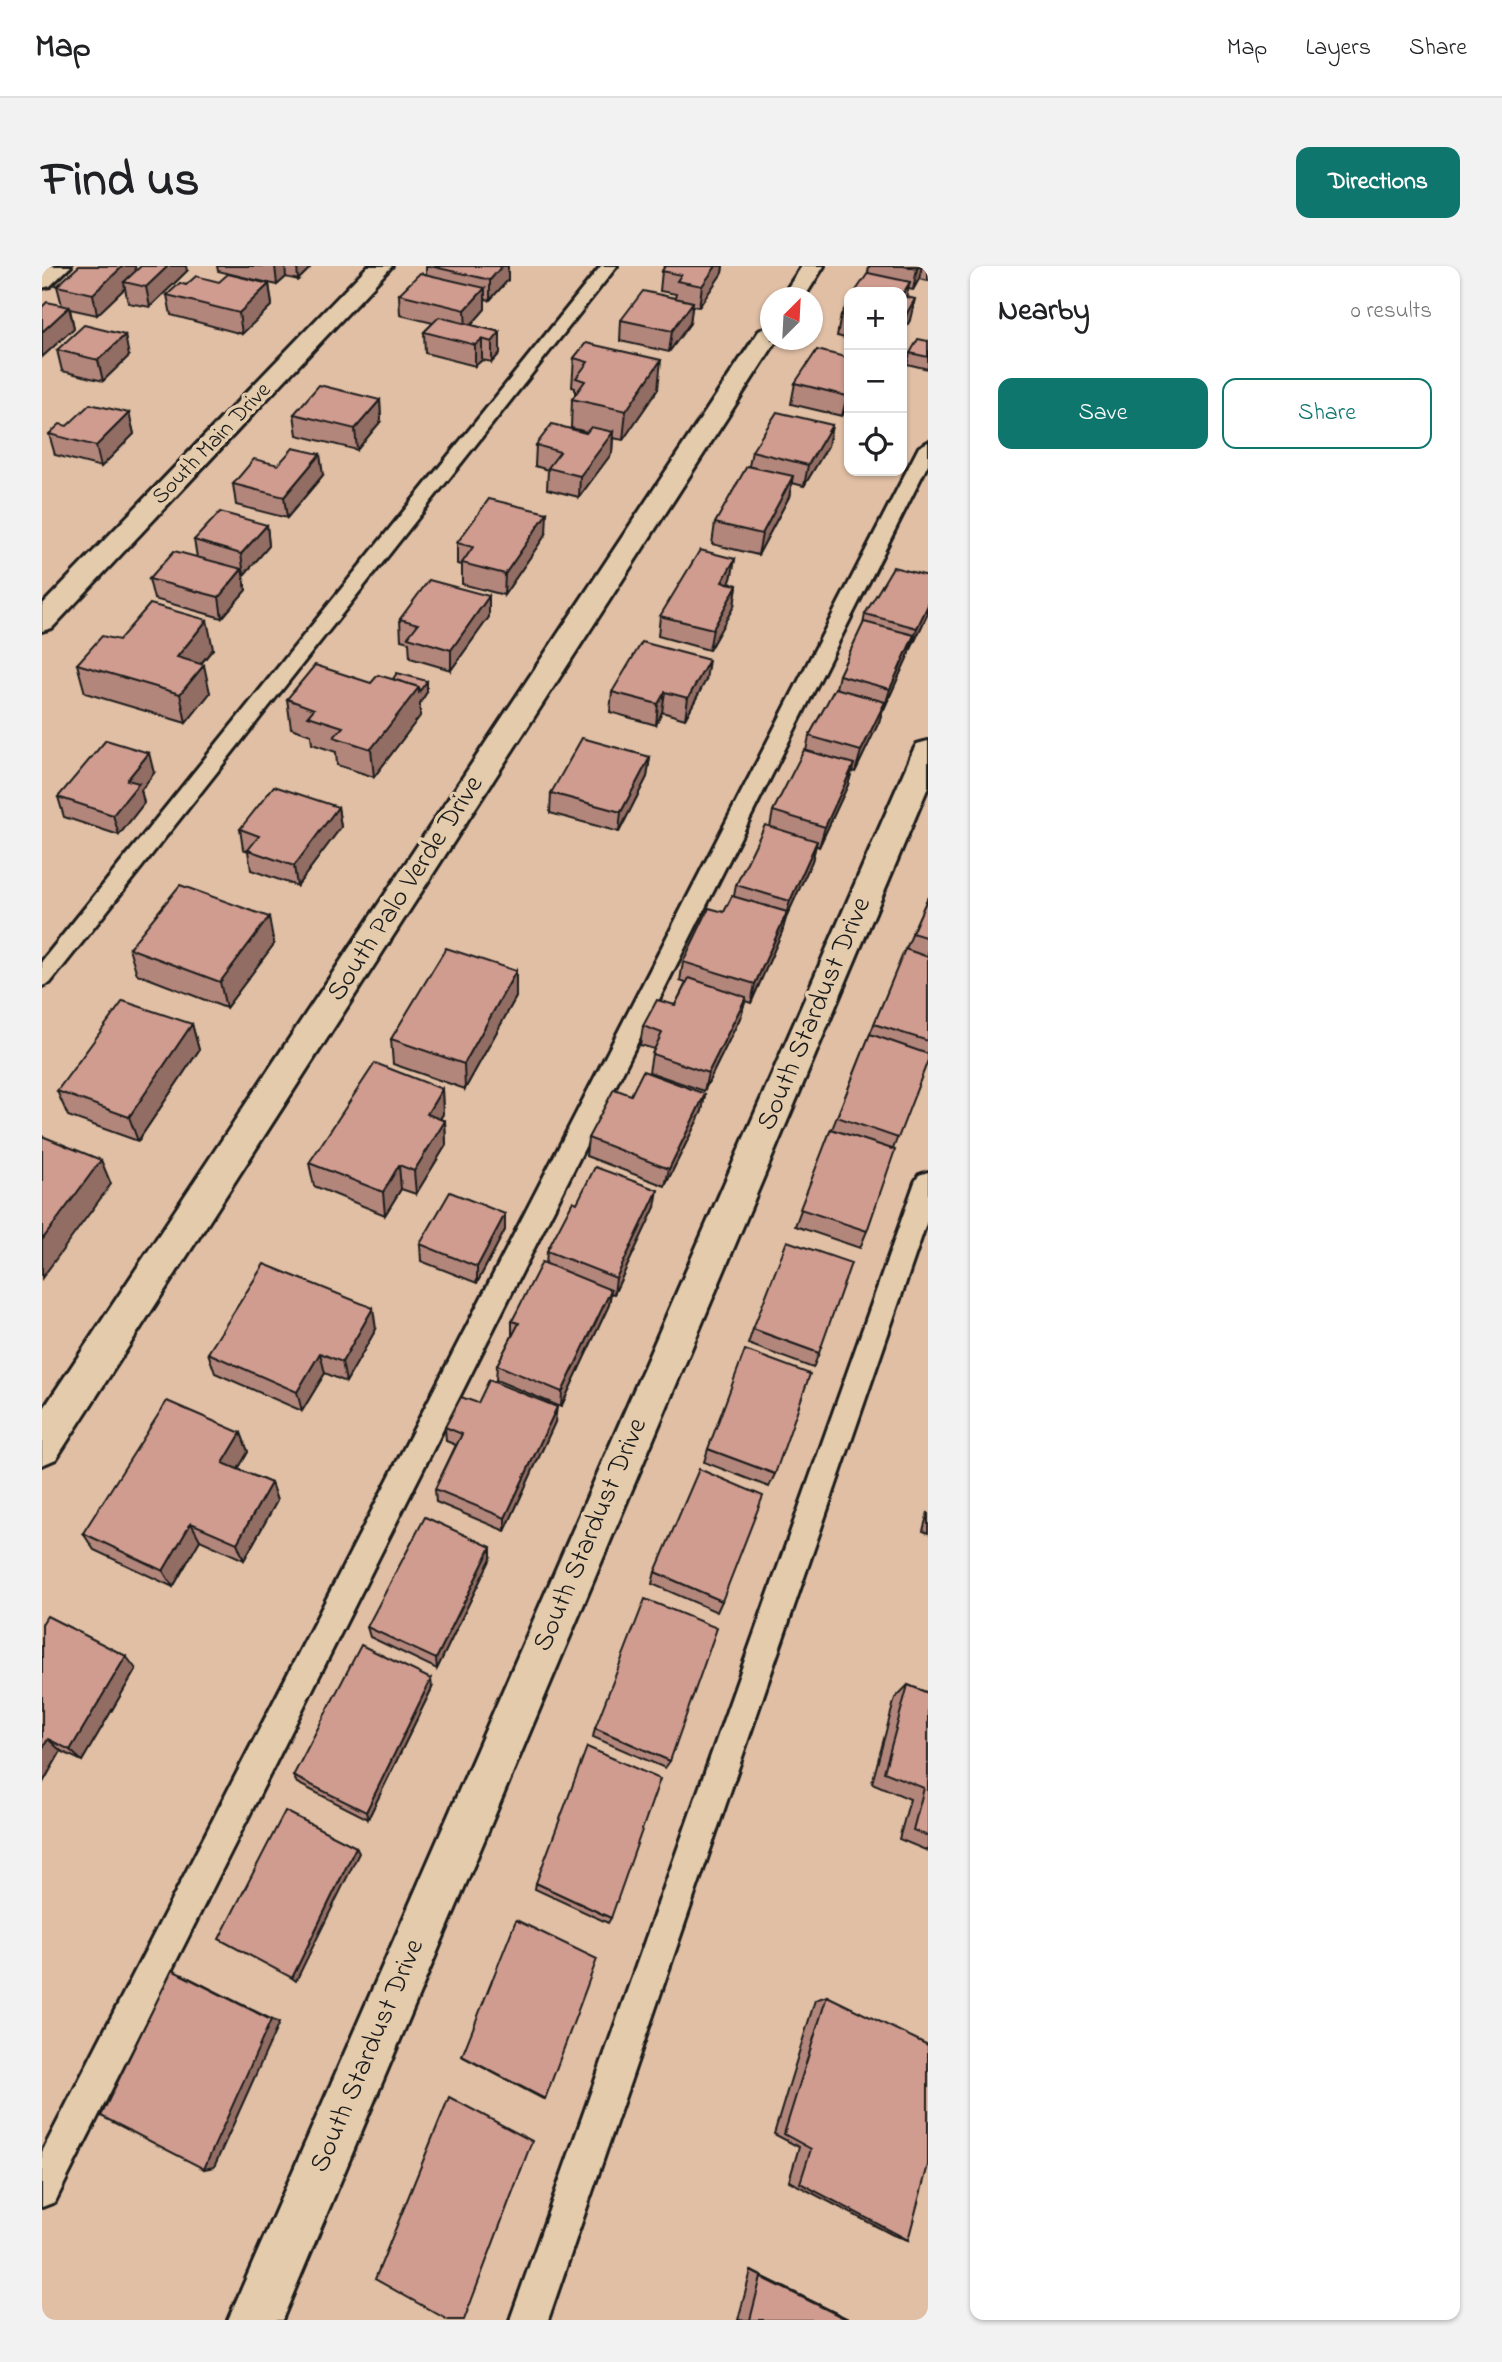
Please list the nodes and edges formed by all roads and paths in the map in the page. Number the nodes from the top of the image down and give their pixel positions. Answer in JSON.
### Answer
{"nodes":[{"id":1,"x":60,"y":266,"type":"edge"},
{"id":2,"x":381,"y":266,"type":"edge"},
{"id":3,"x":609,"y":266,"type":"edge"},
{"id":4,"x":813,"y":266,"type":"edge"},
{"id":5,"x":42,"y":281,"type":"edge"},
{"id":6,"x":799,"y":287,"type":"edge"},
{"id":7,"x":760,"y":348,"type":"edge"},
{"id":8,"x":928,"y":447,"type":"edge"},
{"id":9,"x":42,"y":622,"type":"edge"},
{"id":10,"x":928,"y":751,"type":"edge"},
{"id":11,"x":42,"y":977,"type":"edge"},
{"id":12,"x":928,"y":1182,"type":"edge"},
{"id":13,"x":42,"y":1446,"type":"edge"},
{"id":14,"x":42,"y":2189,"type":"edge"},
{"id":15,"x":255,"y":2320,"type":"edge"},
{"id":16,"x":528,"y":2320,"type":"edge"}],
"edges":[{"from":1,"to":5,"type":"street"},
{"from":2,"to":9,"type":"street","name":"South Main Drive"},
{"from":3,"to":11,"type":"lane"},
{"from":4,"to":6,"type":"street"},
{"from":7,"to":13,"type":"street","name":"South Palo Verde Drive"},
{"from":8,"to":14,"type":"lane"},
{"from":10,"to":15,"type":"street","name":"South Stardust Drive"},
{"from":12,"to":16,"type":"lane"}]}
